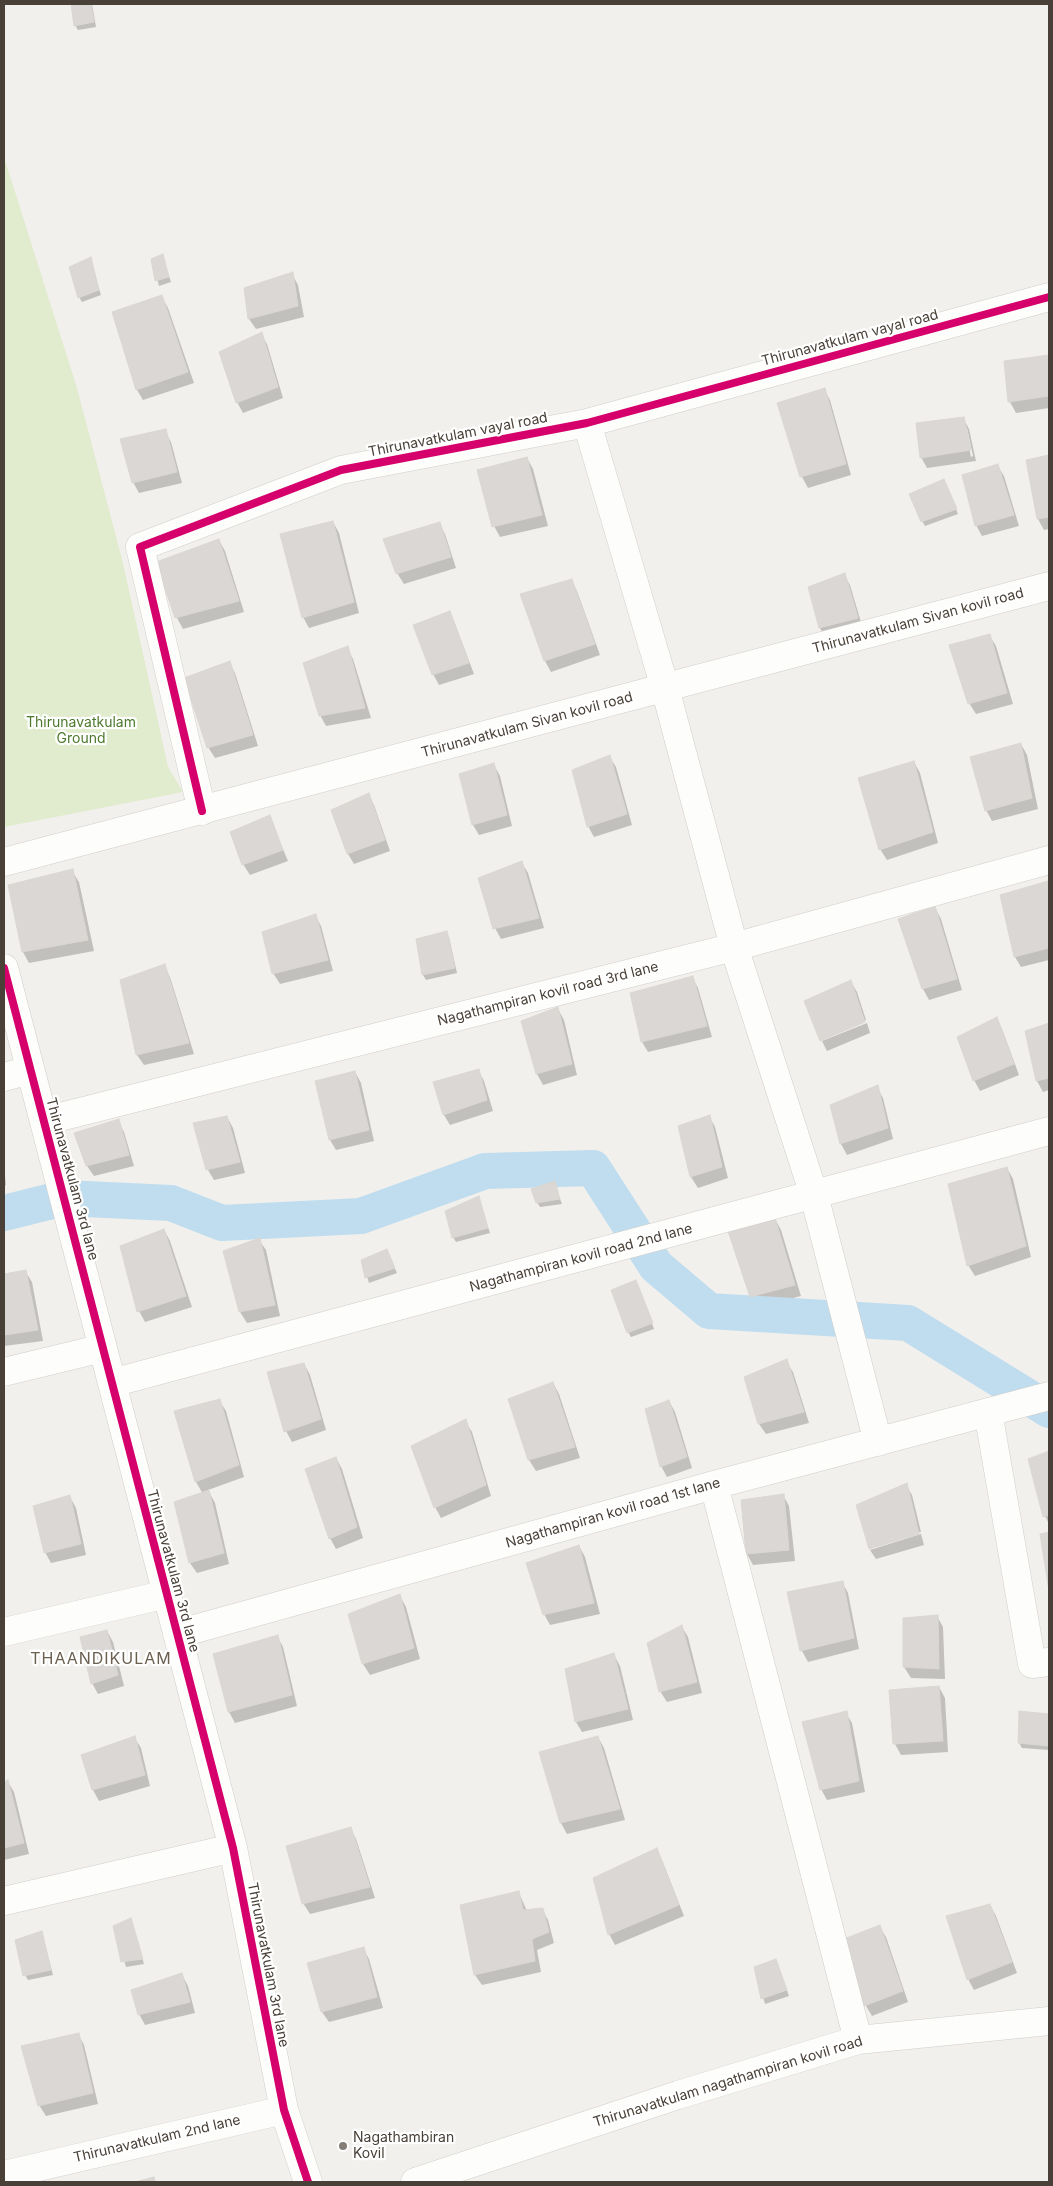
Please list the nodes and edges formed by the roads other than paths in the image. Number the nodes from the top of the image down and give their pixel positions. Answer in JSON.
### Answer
{"nodes":[{"id":1,"x":1049,"y":297,"type":"edge"},
{"id":2,"x":587,"y":423,"type":"junction"},
{"id":3,"x":1049,"y":586,"type":"edge"},
{"id":4,"x":666,"y":688,"type":"junction"},
{"id":5,"x":202,"y":811,"type":"junction"},
{"id":6,"x":1049,"y":860,"type":"edge"},
{"id":7,"x":4,"y":862,"type":"edge"},
{"id":8,"x":734,"y":947,"type":"junction"},
{"id":9,"x":4,"y":968,"type":"edge"},
{"id":10,"x":30,"y":1070,"type":"junction"},
{"id":11,"x":4,"y":1077,"type":"edge"},
{"id":12,"x":44,"y":1121,"type":"junction"},
{"id":13,"x":1049,"y":1131,"type":"edge"},
{"id":14,"x":814,"y":1195,"type":"junction"},
{"id":15,"x":103,"y":1348,"type":"junction"},
{"id":16,"x":4,"y":1372,"type":"edge"},
{"id":17,"x":112,"y":1383,"type":"junction"},
{"id":18,"x":1049,"y":1396,"type":"edge"},
{"id":19,"x":988,"y":1412,"type":"junction"},
{"id":20,"x":878,"y":1442,"type":"junction"},
{"id":21,"x":714,"y":1485,"type":"junction"},
{"id":22,"x":167,"y":1594,"type":"junction"},
{"id":23,"x":4,"y":1632,"type":"edge"},
{"id":24,"x":177,"y":1634,"type":"junction"},
{"id":25,"x":1049,"y":1662,"type":"edge"},
{"id":26,"x":233,"y":1848,"type":"junction"},
{"id":27,"x":4,"y":1901,"type":"edge"},
{"id":28,"x":1049,"y":2021,"type":"edge"},
{"id":29,"x":858,"y":2040,"type":"junction"},
{"id":30,"x":284,"y":2110,"type":"junction"},
{"id":31,"x":4,"y":2175,"type":"edge"},
{"id":32,"x":32,"y":2175,"type":"edge"},
{"id":33,"x":308,"y":2182,"type":"edge"},
{"id":34,"x":415,"y":2182,"type":"edge"}],
"edges":[{"from":1,"to":2,"type":"street","name":"Thirunavatkulam vayal road"},
{"from":2,"to":4,"type":"street"},
{"from":2,"to":5,"type":"street","name":"Thirunavatkulam vayal road"},
{"from":3,"to":4,"type":"street","name":"Thirunavatkulam Sivan kovil road"},
{"from":4,"to":5,"type":"street","name":"Thirunavatkulam Sivan kovil road"},
{"from":4,"to":8,"type":"street"},
{"from":5,"to":7,"type":"street","name":"Thirunavatkulam Sivan kovil road"},
{"from":6,"to":8,"type":"street","name":"Nagathampiran kovil road 3rd lane"},
{"from":8,"to":12,"type":"street","name":"Nagathampiran kovil road 3rd lane"},
{"from":8,"to":14,"type":"street"},
{"from":9,"to":10,"type":"street","name":"Thirunavatkulam 3rd lane"},
{"from":10,"to":11,"type":"street"},
{"from":10,"to":12,"type":"street","name":"Thirunavatkulam 3rd lane"},
{"from":12,"to":15,"type":"street","name":"Thirunavatkulam 3rd lane"},
{"from":13,"to":14,"type":"street","name":"Nagathampiran kovil road 2nd lane"},
{"from":14,"to":17,"type":"street","name":"Nagathampiran kovil road 2nd lane"},
{"from":14,"to":20,"type":"street"},
{"from":15,"to":16,"type":"street"},
{"from":15,"to":17,"type":"street","name":"Thirunavatkulam 3rd lane"},
{"from":17,"to":22,"type":"street","name":"Thirunavatkulam 3rd lane"},
{"from":18,"to":19,"type":"street","name":"Nagathampiran kovil road 1st lane"},
{"from":19,"to":20,"type":"street","name":"Nagathampiran kovil road 1st lane"},
{"from":19,"to":25,"type":"street"},
{"from":20,"to":21,"type":"street","name":"Nagathampiran kovil road 1st lane"},
{"from":21,"to":24,"type":"street","name":"Nagathampiran kovil road 1st lane"},
{"from":21,"to":29,"type":"street"},
{"from":22,"to":23,"type":"street"},
{"from":22,"to":24,"type":"street","name":"Thirunavatkulam 3rd lane"},
{"from":24,"to":26,"type":"street","name":"Thirunavatkulam 3rd lane"},
{"from":26,"to":27,"type":"street"},
{"from":26,"to":30,"type":"street","name":"Thirunavatkulam 3rd lane"},
{"from":28,"to":29,"type":"street","name":"Thirunavatkulam nagathampiran kovil road"},
{"from":29,"to":34,"type":"street","name":"Thirunavatkulam nagathampiran kovil road"},
{"from":30,"to":32,"type":"street","name":"Thirunavatkulam 2nd lane"},
{"from":30,"to":33,"type":"street","name":"Thirunavatkulam 3rd lane"},
{"from":31,"to":32,"type":"street","name":"Thirunavatkulam 2nd lane"}]}
